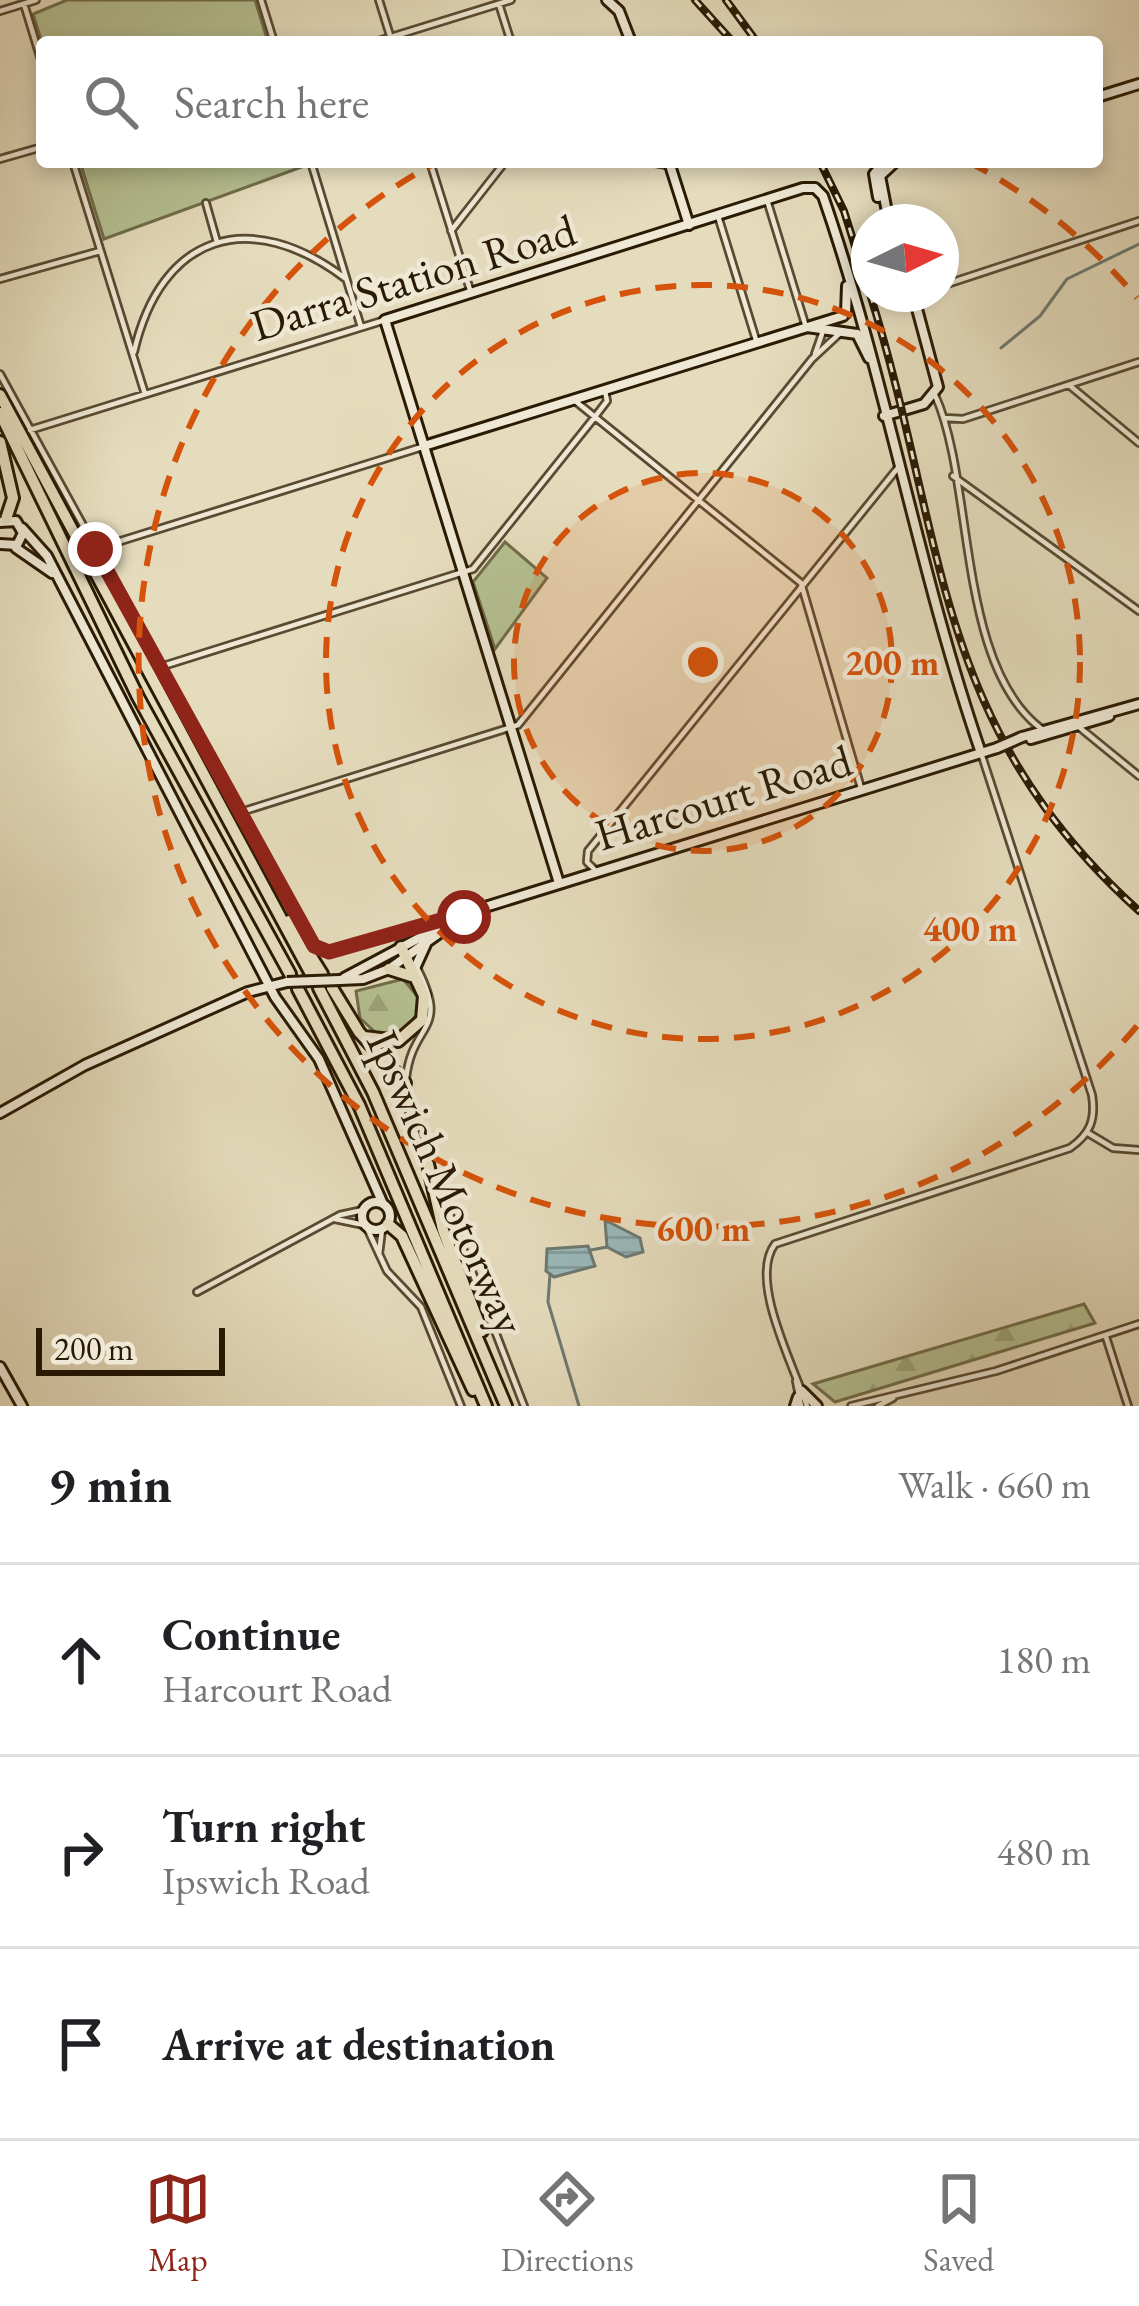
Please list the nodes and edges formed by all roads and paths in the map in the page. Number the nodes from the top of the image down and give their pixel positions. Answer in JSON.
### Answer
{"nodes":[{"id":1,"x":36,"y":0,"type":"edge"},
{"id":2,"x":261,"y":0,"type":"edge"},
{"id":3,"x":379,"y":0,"type":"edge"},
{"id":4,"x":511,"y":0,"type":"edge"},
{"id":5,"x":607,"y":0,"type":"edge"},
{"id":6,"x":24,"y":4,"type":"junction"},
{"id":7,"x":500,"y":4,"type":"junction"},
{"id":8,"x":0,"y":11,"type":"edge"},
{"id":9,"x":272,"y":36,"type":"edge"},
{"id":10,"x":390,"y":36,"type":"edge"},
{"id":11,"x":403,"y":36,"type":"edge"},
{"id":12,"x":510,"y":36,"type":"edge"},
{"id":13,"x":629,"y":36,"type":"edge"},
{"id":14,"x":36,"y":43,"type":"edge"},
{"id":15,"x":1139,"y":84,"type":"edge"},
{"id":16,"x":1103,"y":95,"type":"edge"},
{"id":17,"x":36,"y":149,"type":"edge"},
{"id":18,"x":0,"y":160,"type":"edge"},
{"id":19,"x":75,"y":168,"type":"edge"},
{"id":20,"x":313,"y":168,"type":"edge"},
{"id":21,"x":432,"y":168,"type":"edge"},
{"id":22,"x":500,"y":168,"type":"edge"},
{"id":23,"x":671,"y":168,"type":"edge"},
{"id":24,"x":881,"y":168,"type":"edge"},
{"id":25,"x":888,"y":168,"type":"edge"},
{"id":26,"x":876,"y":178,"type":"junction"},
{"id":27,"x":767,"y":200,"type":"junction"},
{"id":28,"x":206,"y":203,"type":"dead end"},
{"id":29,"x":882,"y":204,"type":"edge"},
{"id":30,"x":718,"y":215,"type":"junction"},
{"id":31,"x":1139,"y":221,"type":"edge"},
{"id":32,"x":689,"y":225,"type":"junction"},
{"id":33,"x":451,"y":231,"type":"junction"},
{"id":34,"x":218,"y":242,"type":"junction"},
{"id":35,"x":100,"y":251,"type":"junction"},
{"id":36,"x":339,"y":251,"type":"junction"},
{"id":37,"x":323,"y":262,"type":"junction"},
{"id":38,"x":847,"y":272,"type":"junction"},
{"id":39,"x":0,"y":279,"type":"edge"},
{"id":40,"x":346,"y":279,"type":"junction"},
{"id":41,"x":959,"y":280,"type":"edge"},
{"id":42,"x":471,"y":293,"type":"junction"},
{"id":43,"x":919,"y":312,"type":"edge"},
{"id":44,"x":844,"y":314,"type":"junction"},
{"id":45,"x":860,"y":314,"type":"junction"},
{"id":46,"x":385,"y":320,"type":"junction"},
{"id":47,"x":141,"y":322,"type":"junction"},
{"id":48,"x":823,"y":325,"type":"junction"},
{"id":49,"x":124,"y":326,"type":"junction"},
{"id":50,"x":362,"y":327,"type":"junction"},
{"id":51,"x":806,"y":327,"type":"junction"},
{"id":52,"x":852,"y":331,"type":"junction"},
{"id":53,"x":757,"y":343,"type":"junction"},
{"id":54,"x":134,"y":352,"type":"junction"},
{"id":55,"x":812,"y":359,"type":"junction"},
{"id":56,"x":1139,"y":362,"type":"edge"},
{"id":57,"x":0,"y":374,"type":"edge"},
{"id":58,"x":1069,"y":385,"type":"junction"},
{"id":59,"x":605,"y":391,"type":"junction"},
{"id":60,"x":145,"y":394,"type":"junction"},
{"id":61,"x":0,"y":395,"type":"edge"},
{"id":62,"x":935,"y":395,"type":"junction"},
{"id":63,"x":574,"y":400,"type":"junction"},
{"id":64,"x":0,"y":413,"type":"edge"},
{"id":65,"x":884,"y":416,"type":"junction"},
{"id":66,"x":594,"y":418,"type":"junction"},
{"id":67,"x":944,"y":418,"type":"junction"},
{"id":68,"x":30,"y":430,"type":"junction"},
{"id":69,"x":0,"y":442,"type":"edge"},
{"id":70,"x":1139,"y":443,"type":"edge"},
{"id":71,"x":424,"y":446,"type":"junction"},
{"id":72,"x":897,"y":469,"type":"junction"},
{"id":73,"x":953,"y":476,"type":"junction"},
{"id":74,"x":698,"y":500,"type":"junction"},
{"id":75,"x":3,"y":521,"type":"edge"},
{"id":76,"x":22,"y":528,"type":"junction"},
{"id":77,"x":0,"y":544,"type":"edge"},
{"id":78,"x":13,"y":547,"type":"junction"},
{"id":79,"x":95,"y":549,"type":"junction"},
{"id":80,"x":462,"y":573,"type":"junction"},
{"id":81,"x":53,"y":574,"type":"junction"},
{"id":82,"x":801,"y":583,"type":"junction"},
{"id":83,"x":1139,"y":611,"type":"edge"},
{"id":84,"x":160,"y":667,"type":"junction"},
{"id":85,"x":1139,"y":704,"type":"edge"},
{"id":86,"x":1024,"y":712,"type":"junction"},
{"id":87,"x":1076,"y":723,"type":"junction"},
{"id":88,"x":510,"y":727,"type":"junction"},
{"id":89,"x":1042,"y":730,"type":"junction"},
{"id":90,"x":1024,"y":738,"type":"junction"},
{"id":91,"x":981,"y":753,"type":"junction"},
{"id":92,"x":1139,"y":776,"type":"edge"},
{"id":93,"x":861,"y":788,"type":"junction"},
{"id":94,"x":241,"y":812,"type":"junction"},
{"id":95,"x":596,"y":871,"type":"junction"},
{"id":96,"x":559,"y":883,"type":"junction"},
{"id":97,"x":469,"y":912,"type":"junction"},
{"id":98,"x":451,"y":916,"type":"junction"},
{"id":99,"x":426,"y":942,"type":"junction"},
{"id":100,"x":404,"y":953,"type":"junction"},
{"id":101,"x":389,"y":968,"type":"junction"},
{"id":102,"x":415,"y":972,"type":"junction"},
{"id":103,"x":317,"y":974,"type":"dead end"},
{"id":104,"x":292,"y":982,"type":"junction"},
{"id":105,"x":268,"y":986,"type":"junction"},
{"id":106,"x":330,"y":986,"type":"junction"},
{"id":107,"x":364,"y":1037,"type":"junction"},
{"id":108,"x":405,"y":1084,"type":"junction"},
{"id":109,"x":0,"y":1113,"type":"edge"},
{"id":110,"x":1088,"y":1133,"type":"junction"},
{"id":111,"x":1139,"y":1150,"type":"edge"},
{"id":112,"x":428,"y":1164,"type":"junction"},
{"id":113,"x":368,"y":1174,"type":"junction"},
{"id":114,"x":383,"y":1204,"type":"junction"},
{"id":115,"x":366,"y":1207,"type":"junction"},
{"id":116,"x":334,"y":1219,"type":"junction"},
{"id":117,"x":366,"y":1227,"type":"junction"},
{"id":118,"x":385,"y":1227,"type":"junction"},
{"id":119,"x":380,"y":1260,"type":"junction"},
{"id":120,"x":197,"y":1292,"type":"dead end"},
{"id":121,"x":1139,"y":1324,"type":"edge"},
{"id":122,"x":1105,"y":1335,"type":"junction"},
{"id":123,"x":0,"y":1367,"type":"edge"},
{"id":124,"x":892,"y":1397,"type":"junction"},
{"id":125,"x":800,"y":1398,"type":"edge"},
{"id":126,"x":22,"y":1406,"type":"edge"},
{"id":127,"x":461,"y":1406,"type":"edge"},
{"id":128,"x":485,"y":1406,"type":"edge"},
{"id":129,"x":508,"y":1406,"type":"edge"},
{"id":130,"x":524,"y":1406,"type":"edge"},
{"id":131,"x":818,"y":1406,"type":"edge"},
{"id":132,"x":851,"y":1406,"type":"edge"},
{"id":133,"x":878,"y":1406,"type":"edge"},
{"id":134,"x":1128,"y":1406,"type":"edge"}],
"edges":[{"from":1,"to":6,"type":"street"},
{"from":2,"to":9,"type":"street"},
{"from":3,"to":10,"type":"street"},
{"from":4,"to":7,"type":"street"},
{"from":5,"to":13,"type":"street"},
{"from":6,"to":8,"type":"street"},
{"from":6,"to":14,"type":"street"},
{"from":7,"to":11,"type":"street"},
{"from":7,"to":12,"type":"street"},
{"from":15,"to":16,"type":"street"},
{"from":17,"to":18,"type":"street"},
{"from":19,"to":35,"type":"street"},
{"from":20,"to":36,"type":"street"},
{"from":21,"to":33,"type":"street"},
{"from":22,"to":33,"type":"street"},
{"from":23,"to":32,"type":"street"},
{"from":24,"to":26,"type":"street"},
{"from":25,"to":26,"type":"street"},
{"from":26,"to":29,"type":"street"},
{"from":27,"to":30,"type":"street","name":"Darra Station Road"},
{"from":27,"to":38,"type":"street","name":"Darra Station Road"},
{"from":27,"to":51,"type":"street"},
{"from":28,"to":34,"type":"street"},
{"from":30,"to":32,"type":"street","name":"Darra Station Road"},
{"from":30,"to":53,"type":"street"},
{"from":31,"to":41,"type":"street"},
{"from":32,"to":42,"type":"street","name":"Darra Station Road"},
{"from":33,"to":42,"type":"street"},
{"from":34,"to":37,"type":"street"},
{"from":34,"to":47,"type":"street"},
{"from":35,"to":39,"type":"street"},
{"from":35,"to":49,"type":"street"},
{"from":36,"to":37,"type":"street"},
{"from":36,"to":40,"type":"street"},
{"from":37,"to":40,"type":"street"},
{"from":38,"to":44,"type":"street"},
{"from":38,"to":45,"type":"street"},
{"from":40,"to":50,"type":"street"},
{"from":42,"to":46,"type":"street","name":"Darra Station Road"},
{"from":43,"to":62,"type":"street"},
{"from":44,"to":45,"type":"street"},
{"from":44,"to":48,"type":"street"},
{"from":44,"to":52,"type":"street"},
{"from":45,"to":52,"type":"street"},
{"from":46,"to":50,"type":"street","name":"Darra Station Road"},
{"from":46,"to":71,"type":"street"},
{"from":47,"to":49,"type":"street"},
{"from":47,"to":54,"type":"street"},
{"from":48,"to":51,"type":"street"},
{"from":48,"to":52,"type":"street"},
{"from":48,"to":55,"type":"street"},
{"from":49,"to":54,"type":"street"},
{"from":50,"to":60,"type":"street","name":"Darra Station Road"},
{"from":51,"to":53,"type":"street"},
{"from":52,"to":55,"type":"street"},
{"from":52,"to":65,"type":"street"},
{"from":53,"to":59,"type":"street"},
{"from":54,"to":60,"type":"street"},
{"from":55,"to":74,"type":"street"},
{"from":56,"to":58,"type":"street"},
{"from":57,"to":68,"type":"street"},
{"from":58,"to":67,"type":"street"},
{"from":58,"to":70,"type":"street"},
{"from":59,"to":63,"type":"street"},
{"from":59,"to":66,"type":"street"},
{"from":60,"to":68,"type":"street","name":"Darra Station Road"},
{"from":61,"to":103,"type":"highway"},
{"from":62,"to":65,"type":"street"},
{"from":62,"to":67,"type":"street"},
{"from":63,"to":66,"type":"street"},
{"from":63,"to":71,"type":"street"},
{"from":64,"to":104,"type":"highway","name":"Ipswich Motorway"},
{"from":65,"to":72,"type":"street"},
{"from":66,"to":74,"type":"street"},
{"from":66,"to":80,"type":"street"},
{"from":67,"to":73,"type":"street"},
{"from":68,"to":79,"type":"street"},
{"from":69,"to":75,"type":"highway"},
{"from":71,"to":79,"type":"street"},
{"from":71,"to":80,"type":"street"},
{"from":72,"to":82,"type":"street"},
{"from":72,"to":91,"type":"street"},
{"from":73,"to":83,"type":"street"},
{"from":73,"to":86,"type":"street"},
{"from":74,"to":82,"type":"street"},
{"from":74,"to":88,"type":"street"},
{"from":75,"to":76,"type":"street"},
{"from":76,"to":78,"type":"street"},
{"from":76,"to":81,"type":"street"},
{"from":77,"to":78,"type":"street"},
{"from":78,"to":81,"type":"street"},
{"from":79,"to":84,"type":"street"},
{"from":80,"to":84,"type":"street"},
{"from":80,"to":88,"type":"street"},
{"from":81,"to":105,"type":"street"},
{"from":82,"to":93,"type":"street"},
{"from":82,"to":95,"type":"street"},
{"from":84,"to":94,"type":"street"},
{"from":85,"to":87,"type":"street"},
{"from":86,"to":89,"type":"street"},
{"from":86,"to":90,"type":"street"},
{"from":87,"to":89,"type":"street"},
{"from":87,"to":90,"type":"street"},
{"from":87,"to":92,"type":"street"},
{"from":88,"to":94,"type":"street"},
{"from":88,"to":96,"type":"street"},
{"from":89,"to":90,"type":"street"},
{"from":90,"to":91,"type":"street","name":"Harcourt Road","bridge":true},
{"from":91,"to":93,"type":"street","name":"Harcourt Road"},
{"from":91,"to":110,"type":"street"},
{"from":93,"to":95,"type":"street","name":"Harcourt Road"},
{"from":94,"to":98,"type":"street","name":"Harcourt Road"},
{"from":95,"to":96,"type":"street","name":"Harcourt Road"},
{"from":96,"to":97,"type":"street","name":"Harcourt Road"},
{"from":97,"to":98,"type":"street","name":"Harcourt Road"},
{"from":97,"to":99,"type":"street","name":"Harcourt Road"},
{"from":98,"to":100,"type":"street","name":"Harcourt Road"},
{"from":99,"to":100,"type":"street","name":"Harcourt Road"},
{"from":99,"to":102,"type":"street"},
{"from":100,"to":101,"type":"street","name":"Harcourt Road"},
{"from":100,"to":102,"type":"highway"},
{"from":100,"to":106,"type":"street","name":"Harcourt Road"},
{"from":101,"to":102,"type":"highway"},
{"from":101,"to":106,"type":"street","name":"Harcourt Road"},
{"from":102,"to":107,"type":"highway"},
{"from":102,"to":108,"type":"street"},
{"from":104,"to":105,"type":"street","name":"Harcourt Road"},
{"from":104,"to":106,"type":"street","name":"Harcourt Road","bridge":true},
{"from":104,"to":128,"type":"highway","name":"Ipswich Motorway"},
{"from":105,"to":109,"type":"street","name":"Harcourt Road"},
{"from":105,"to":113,"type":"street"},
{"from":106,"to":107,"type":"highway"},
{"from":106,"to":129,"type":"highway","name":"Ipswich Motorway"},
{"from":107,"to":108,"type":"highway"},
{"from":108,"to":112,"type":"street"},
{"from":110,"to":111,"type":"street"},
{"from":110,"to":125,"type":"street"},
{"from":112,"to":129,"type":"highway"},
{"from":112,"to":130,"type":"street"},
{"from":113,"to":114,"type":"street"},
{"from":113,"to":115,"type":"street"},
{"from":114,"to":115,"type":"street"},
{"from":114,"to":118,"type":"street"},
{"from":115,"to":116,"type":"street"},
{"from":115,"to":117,"type":"street"},
{"from":116,"to":117,"type":"street"},
{"from":116,"to":120,"type":"street"},
{"from":117,"to":118,"type":"street"},
{"from":117,"to":119,"type":"street"},
{"from":118,"to":119,"type":"street"},
{"from":118,"to":128,"type":"highway"},
{"from":119,"to":127,"type":"street"},
{"from":121,"to":122,"type":"street"},
{"from":122,"to":124,"type":"street"},
{"from":122,"to":134,"type":"street"},
{"from":123,"to":126,"type":"street"},
{"from":124,"to":132,"type":"street"},
{"from":124,"to":133,"type":"street"},
{"from":125,"to":131,"type":"street"}]}
